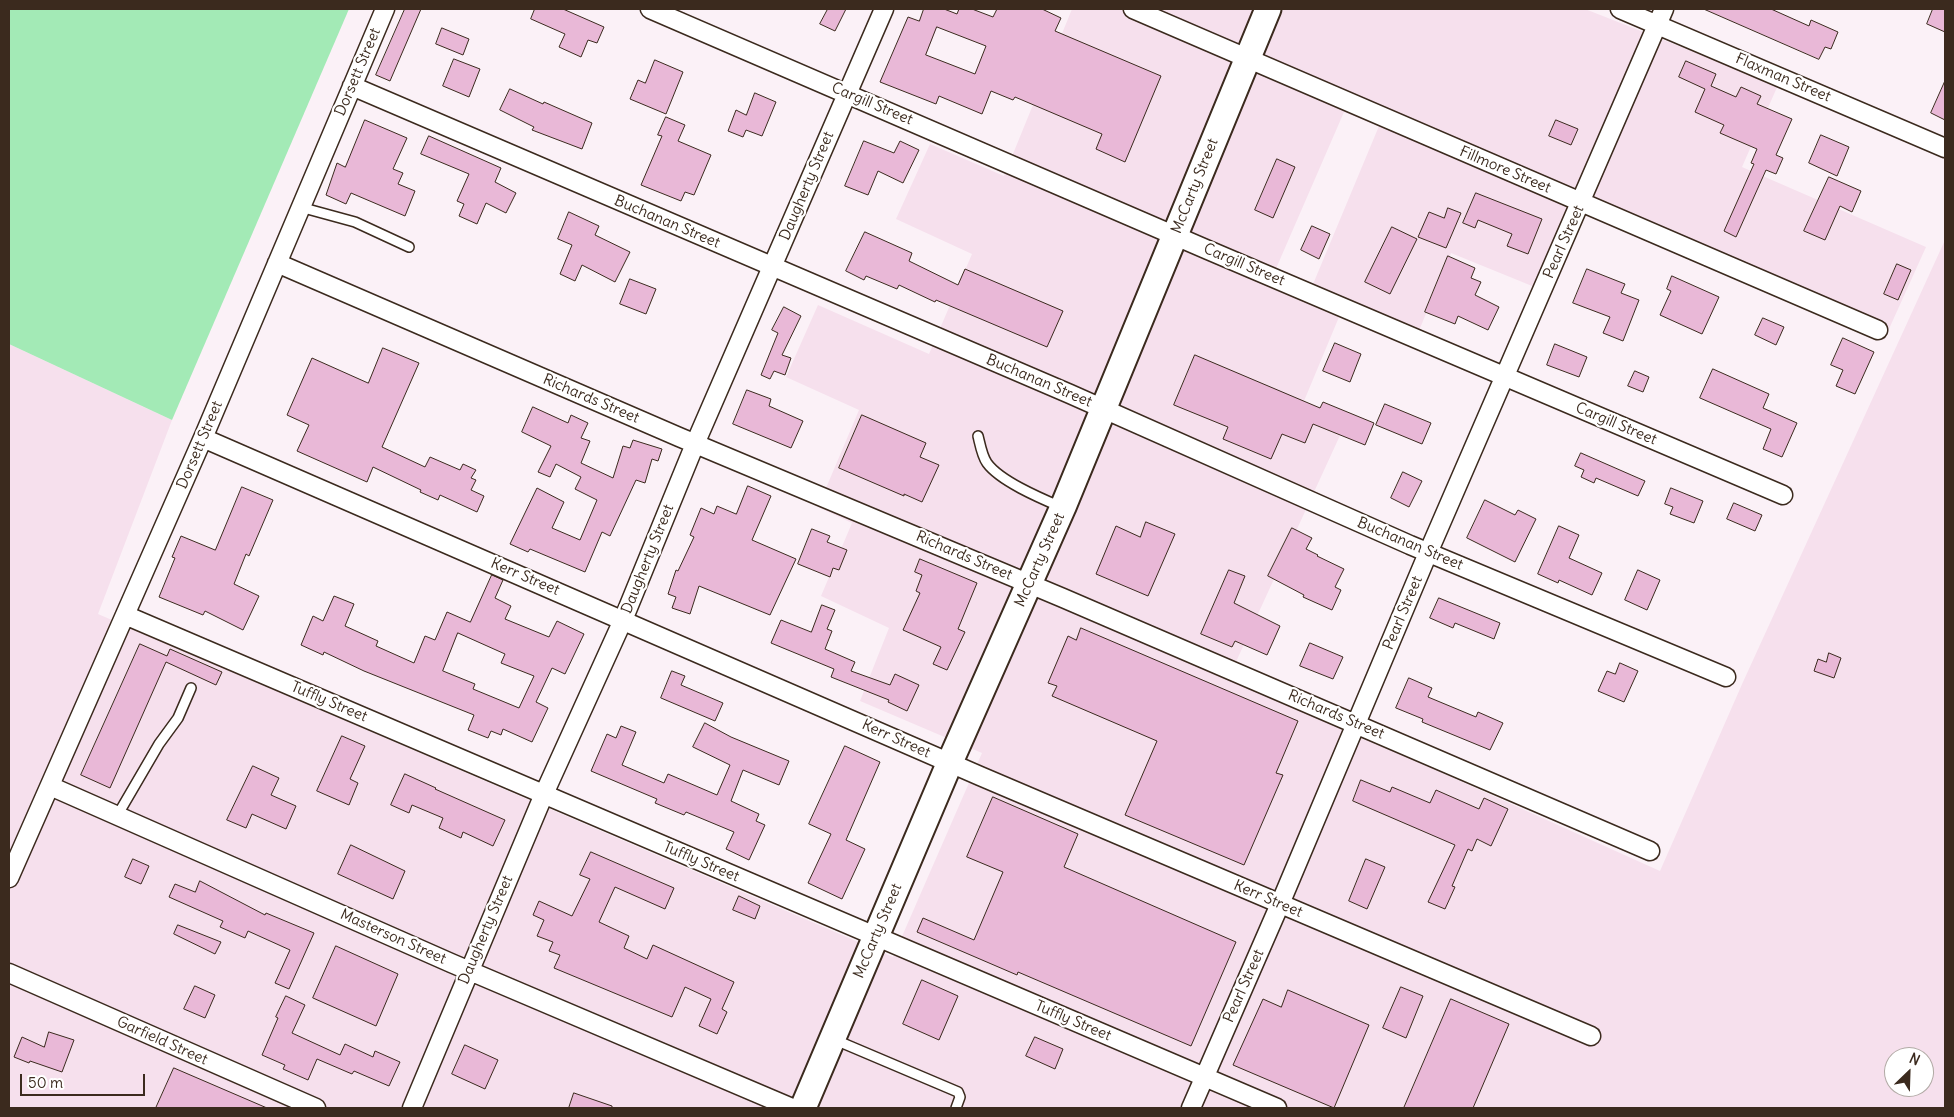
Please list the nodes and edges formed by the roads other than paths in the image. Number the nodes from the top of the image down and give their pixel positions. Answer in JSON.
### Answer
{"nodes":[{"id":1,"x":385,"y":9,"type":"edge"},
{"id":2,"x":650,"y":9,"type":"edge"},
{"id":3,"x":884,"y":9,"type":"edge"},
{"id":4,"x":1133,"y":9,"type":"edge"},
{"id":5,"x":1268,"y":9,"type":"edge"},
{"id":6,"x":1620,"y":9,"type":"edge"},
{"id":7,"x":1661,"y":17,"type":"edge"},
{"id":8,"x":1247,"y":58,"type":"junction"},
{"id":9,"x":352,"y":86,"type":"junction"},
{"id":10,"x":847,"y":93,"type":"junction"},
{"id":11,"x":1945,"y":148,"type":"edge"},
{"id":12,"x":1581,"y":203,"type":"junction"},
{"id":13,"x":300,"y":208,"type":"junction"},
{"id":14,"x":1175,"y":235,"type":"junction"},
{"id":15,"x":410,"y":247,"type":"dead end"},
{"id":16,"x":277,"y":263,"type":"junction"},
{"id":17,"x":773,"y":267,"type":"junction"},
{"id":18,"x":1878,"y":330,"type":"dead end"},
{"id":19,"x":1504,"y":376,"type":"junction"},
{"id":20,"x":1104,"y":409,"type":"junction"},
{"id":21,"x":978,"y":436,"type":"dead end"},
{"id":22,"x":203,"y":438,"type":"junction"},
{"id":23,"x":695,"y":444,"type":"junction"},
{"id":24,"x":1783,"y":495,"type":"dead end"},
{"id":25,"x":1063,"y":508,"type":"junction"},
{"id":26,"x":1428,"y":553,"type":"junction"},
{"id":27,"x":1029,"y":584,"type":"junction"},
{"id":28,"x":125,"y":615,"type":"junction"},
{"id":29,"x":624,"y":620,"type":"junction"},
{"id":30,"x":1726,"y":677,"type":"dead end"},
{"id":31,"x":191,"y":688,"type":"dead end"},
{"id":32,"x":1357,"y":724,"type":"junction"},
{"id":33,"x":950,"y":762,"type":"junction"},
{"id":34,"x":50,"y":786,"type":"junction"},
{"id":35,"x":544,"y":794,"type":"junction"},
{"id":36,"x":117,"y":816,"type":"junction"},
{"id":37,"x":1650,"y":851,"type":"dead end"},
{"id":38,"x":9,"y":878,"type":"edge"},
{"id":39,"x":1280,"y":904,"type":"junction"},
{"id":40,"x":876,"y":937,"type":"junction"},
{"id":41,"x":469,"y":970,"type":"junction"},
{"id":42,"x":9,"y":973,"type":"edge"},
{"id":43,"x":1591,"y":1036,"type":"dead end"},
{"id":44,"x":833,"y":1039,"type":"junction"},
{"id":45,"x":1204,"y":1077,"type":"junction"},
{"id":46,"x":316,"y":1108,"type":"edge"},
{"id":47,"x":412,"y":1108,"type":"edge"},
{"id":48,"x":792,"y":1108,"type":"edge"},
{"id":49,"x":804,"y":1108,"type":"edge"},
{"id":50,"x":956,"y":1108,"type":"edge"},
{"id":51,"x":1191,"y":1108,"type":"edge"},
{"id":52,"x":1277,"y":1108,"type":"edge"}],
"edges":[{"from":1,"to":9,"type":"street","name":"Dorsett Street"},
{"from":2,"to":10,"type":"street","name":"Cargill Street"},
{"from":3,"to":10,"type":"street","name":"Daugherty Street"},
{"from":4,"to":8,"type":"street","name":"Fillmore Street"},
{"from":5,"to":8,"type":"main road","name":"McCarty Street"},
{"from":6,"to":7,"type":"street","name":"Flaxman Street"},
{"from":7,"to":11,"type":"street","name":"Flaxman Street"},
{"from":7,"to":12,"type":"street","name":"Pearl Street"},
{"from":8,"to":12,"type":"street","name":"Fillmore Street"},
{"from":8,"to":14,"type":"main road","name":"McCarty Street"},
{"from":9,"to":13,"type":"street","name":"Dorsett Street"},
{"from":9,"to":17,"type":"street","name":"Buchanan Street"},
{"from":10,"to":14,"type":"street","name":"Cargill Street"},
{"from":10,"to":17,"type":"street","name":"Daugherty Street"},
{"from":12,"to":18,"type":"street","name":"Fillmore Street"},
{"from":12,"to":19,"type":"street","name":"Pearl Street"},
{"from":13,"to":15,"type":"lane"},
{"from":13,"to":16,"type":"street","name":"Dorsett Street"},
{"from":14,"to":19,"type":"street","name":"Cargill Street"},
{"from":14,"to":20,"type":"main road","name":"McCarty Street"},
{"from":16,"to":22,"type":"street","name":"Dorsett Street"},
{"from":16,"to":23,"type":"street","name":"Richards Street"},
{"from":17,"to":20,"type":"street","name":"Buchanan Street"},
{"from":17,"to":23,"type":"street","name":"Daugherty Street"},
{"from":19,"to":24,"type":"street","name":"Cargill Street"},
{"from":19,"to":26,"type":"street","name":"Pearl Street"},
{"from":20,"to":25,"type":"main road","name":"McCarty Street"},
{"from":20,"to":26,"type":"street","name":"Buchanan Street"},
{"from":21,"to":25,"type":"lane"},
{"from":22,"to":28,"type":"street","name":"Dorsett Street"},
{"from":22,"to":29,"type":"street","name":"Kerr Street"},
{"from":23,"to":27,"type":"street","name":"Richards Street"},
{"from":23,"to":29,"type":"street","name":"Daugherty Street"},
{"from":25,"to":27,"type":"main road","name":"McCarty Street"},
{"from":26,"to":30,"type":"street","name":"Buchanan Street"},
{"from":26,"to":32,"type":"street","name":"Pearl Street"},
{"from":27,"to":32,"type":"street","name":"Richards Street"},
{"from":27,"to":33,"type":"main road","name":"McCarty Street"},
{"from":28,"to":34,"type":"street","name":"Dorsett Street"},
{"from":28,"to":35,"type":"street","name":"Tuffly Street"},
{"from":29,"to":33,"type":"street","name":"Kerr Street"},
{"from":29,"to":35,"type":"street","name":"Daugherty Street"},
{"from":31,"to":36,"type":"lane"},
{"from":32,"to":37,"type":"street","name":"Richards Street"},
{"from":32,"to":39,"type":"street","name":"Pearl Street"},
{"from":33,"to":39,"type":"street","name":"Kerr Street"},
{"from":33,"to":40,"type":"main road","name":"McCarty Street"},
{"from":34,"to":36,"type":"street","name":"Masterson Street"},
{"from":34,"to":38,"type":"street","name":"Dorsett Street"},
{"from":35,"to":40,"type":"street","name":"Tuffly Street"},
{"from":35,"to":41,"type":"street","name":"Daugherty Street"},
{"from":36,"to":41,"type":"street","name":"Masterson Street"},
{"from":39,"to":43,"type":"street","name":"Kerr Street"},
{"from":39,"to":45,"type":"street","name":"Pearl Street"},
{"from":40,"to":44,"type":"main road","name":"McCarty Street"},
{"from":40,"to":45,"type":"street","name":"Tuffly Street"},
{"from":41,"to":47,"type":"street","name":"Daugherty Street"},
{"from":41,"to":48,"type":"street","name":"Masterson Street"},
{"from":42,"to":46,"type":"street","name":"Garfield Street"},
{"from":44,"to":49,"type":"main road","name":"McCarty Street"},
{"from":44,"to":50,"type":"lane"},
{"from":45,"to":51,"type":"street","name":"Pearl Street"},
{"from":45,"to":52,"type":"street","name":"Tuffly Street"}]}
